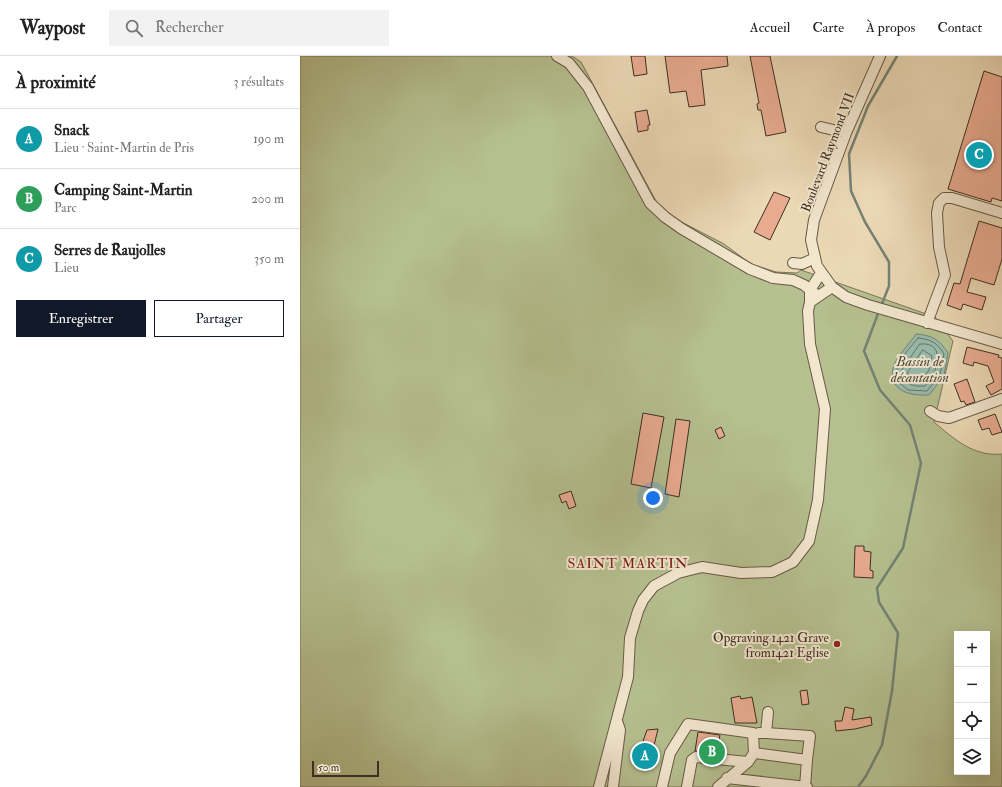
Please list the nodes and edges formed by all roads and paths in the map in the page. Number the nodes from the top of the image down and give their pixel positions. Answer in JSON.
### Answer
{"nodes":[{"id":1,"x":557,"y":56,"type":"edge"},
{"id":2,"x":880,"y":56,"type":"edge"},
{"id":3,"x":821,"y":127,"type":"dead end"},
{"id":4,"x":846,"y":132,"type":"junction"},
{"id":5,"x":1002,"y":213,"type":"edge"},
{"id":6,"x":815,"y":258,"type":"junction"},
{"id":7,"x":793,"y":263,"type":"dead end"},
{"id":8,"x":821,"y":273,"type":"junction"},
{"id":9,"x":832,"y":287,"type":"junction"},
{"id":10,"x":813,"y":296,"type":"junction"},
{"id":11,"x":927,"y":323,"type":"junction"},
{"id":12,"x":1002,"y":344,"type":"edge"},
{"id":13,"x":1002,"y":399,"type":"edge"},
{"id":14,"x":930,"y":411,"type":"dead end"},
{"id":15,"x":768,"y":712,"type":"dead end"},
{"id":16,"x":616,"y":720,"type":"junction"},
{"id":17,"x":753,"y":733,"type":"junction"},
{"id":18,"x":766,"y":733,"type":"junction"},
{"id":19,"x":754,"y":753,"type":"junction"},
{"id":20,"x":807,"y":760,"type":"junction"},
{"id":21,"x":748,"y":762,"type":"junction"},
{"id":22,"x":727,"y":778,"type":"junction"},
{"id":23,"x":599,"y":787,"type":"edge"},
{"id":24,"x":613,"y":787,"type":"edge"},
{"id":25,"x":662,"y":787,"type":"edge"},
{"id":26,"x":687,"y":787,"type":"edge"},
{"id":27,"x":718,"y":787,"type":"edge"},
{"id":28,"x":806,"y":787,"type":"edge"}],
"edges":[{"from":1,"to":10,"type":"street"},
{"from":2,"to":4,"type":"street","name":"Boulevard Raymond VII"},
{"from":3,"to":4,"type":"street"},
{"from":4,"to":6,"type":"street","name":"Boulevard Raymond VII"},
{"from":5,"to":11,"type":"street"},
{"from":6,"to":7,"type":"street"},
{"from":6,"to":8,"type":"street","name":"Boulevard Raymond VII"},
{"from":8,"to":9,"type":"street","name":"Boulevard Raymond VII"},
{"from":8,"to":10,"type":"street"},
{"from":9,"to":10,"type":"street"},
{"from":9,"to":11,"type":"street","name":"Boulevard Raymond VII"},
{"from":10,"to":16,"type":"street"},
{"from":11,"to":12,"type":"street","name":"Boulevard Raymond VII"},
{"from":13,"to":14,"type":"street"},
{"from":15,"to":18,"type":"street"},
{"from":16,"to":23,"type":"street"},
{"from":16,"to":24,"type":"street"},
{"from":17,"to":18,"type":"street"},
{"from":17,"to":19,"type":"street"},
{"from":17,"to":25,"type":"street"},
{"from":18,"to":20,"type":"street"},
{"from":19,"to":20,"type":"street"},
{"from":19,"to":21,"type":"street"},
{"from":20,"to":28,"type":"street"},
{"from":21,"to":22,"type":"street"},
{"from":21,"to":26,"type":"street"},
{"from":22,"to":27,"type":"street"},
{"from":22,"to":28,"type":"street"}]}
